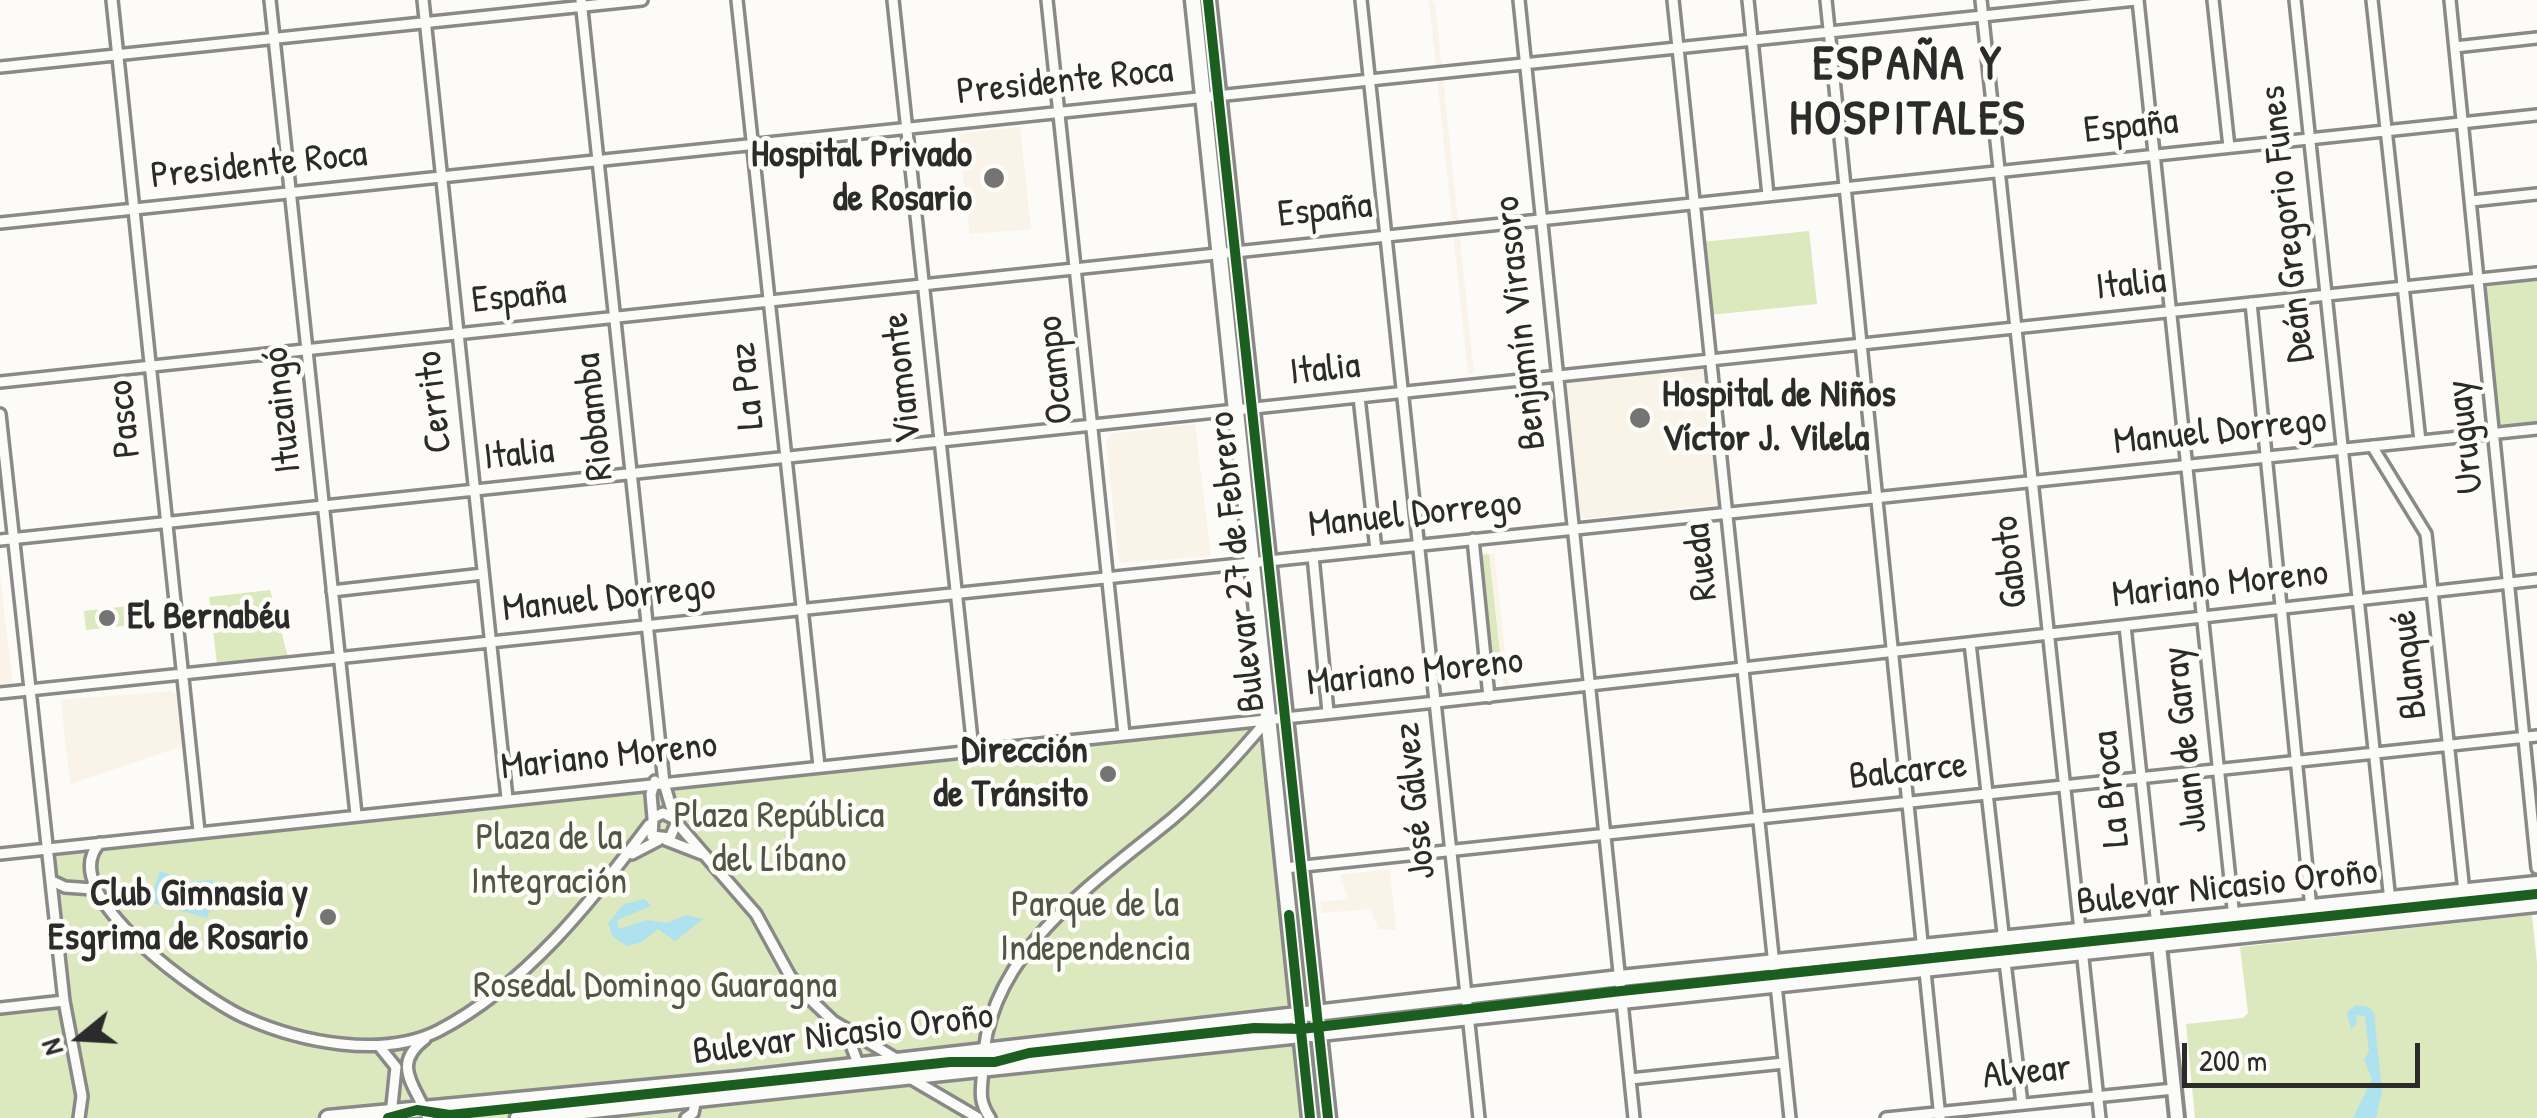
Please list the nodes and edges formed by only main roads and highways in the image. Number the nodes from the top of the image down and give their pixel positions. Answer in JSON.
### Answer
{"nodes":[{"id":1,"x":1193,"y":0,"type":"edge"},
{"id":2,"x":1208,"y":0,"type":"edge"},
{"id":3,"x":1211,"y":97,"type":"junction"},
{"id":4,"x":1277,"y":717,"type":"junction"},
{"id":5,"x":2537,"y":884,"type":"edge"},
{"id":6,"x":2537,"y":904,"type":"edge"},
{"id":7,"x":1318,"y":1015,"type":"junction"},
{"id":8,"x":1300,"y":1016,"type":"junction"},
{"id":9,"x":1320,"y":1033,"type":"junction"},
{"id":10,"x":1302,"y":1035,"type":"junction"},
{"id":11,"x":426,"y":1112,"type":"edge"},
{"id":12,"x":392,"y":1114,"type":"edge"},
{"id":13,"x":328,"y":1118,"type":"edge"},
{"id":14,"x":518,"y":1118,"type":"edge"},
{"id":15,"x":1310,"y":1118,"type":"edge"},
{"id":16,"x":1328,"y":1118,"type":"edge"}],
"edges":[{"from":1,"to":3,"type":"main road","name":"Bulevar 27 de Febrero"},
{"from":2,"to":3,"type":"main road","name":"Bulevar 27 de Febrero"},
{"from":3,"to":4,"type":"main road","name":"Bulevar 27 de Febrero"},
{"from":4,"to":7,"type":"main road","name":"Bulevar 27 de Febrero"},
{"from":4,"to":8,"type":"main road","name":"Bulevar 27 de Febrero"},
{"from":5,"to":7,"type":"main road","name":"Bulevar Nicasio Oroño"},
{"from":6,"to":9,"type":"main road","name":"Bulevar Nicasio Oroño"},
{"from":7,"to":8,"type":"main road","name":"Bulevar Nicasio Oroño"},
{"from":7,"to":9,"type":"main road","name":"Bulevar 27 de Febrero"},
{"from":8,"to":10,"type":"main road","name":"Bulevar 27 de Febrero"},
{"from":8,"to":11,"type":"main road","name":"Bulevar Nicasio Oroño"},
{"from":9,"to":10,"type":"main road","name":"Bulevar Nicasio Oroño"},
{"from":9,"to":16,"type":"main road","name":"Bulevar 27 de Febrero"},
{"from":10,"to":14,"type":"main road","name":"Bulevar Nicasio Oroño"},
{"from":10,"to":15,"type":"main road","name":"Bulevar 27 de Febrero"},
{"from":11,"to":12,"type":"main road","name":"Bulevar Nicasio Oroño"},
{"from":12,"to":13,"type":"main road","name":"Bulevar Nicasio Oroño"}]}
